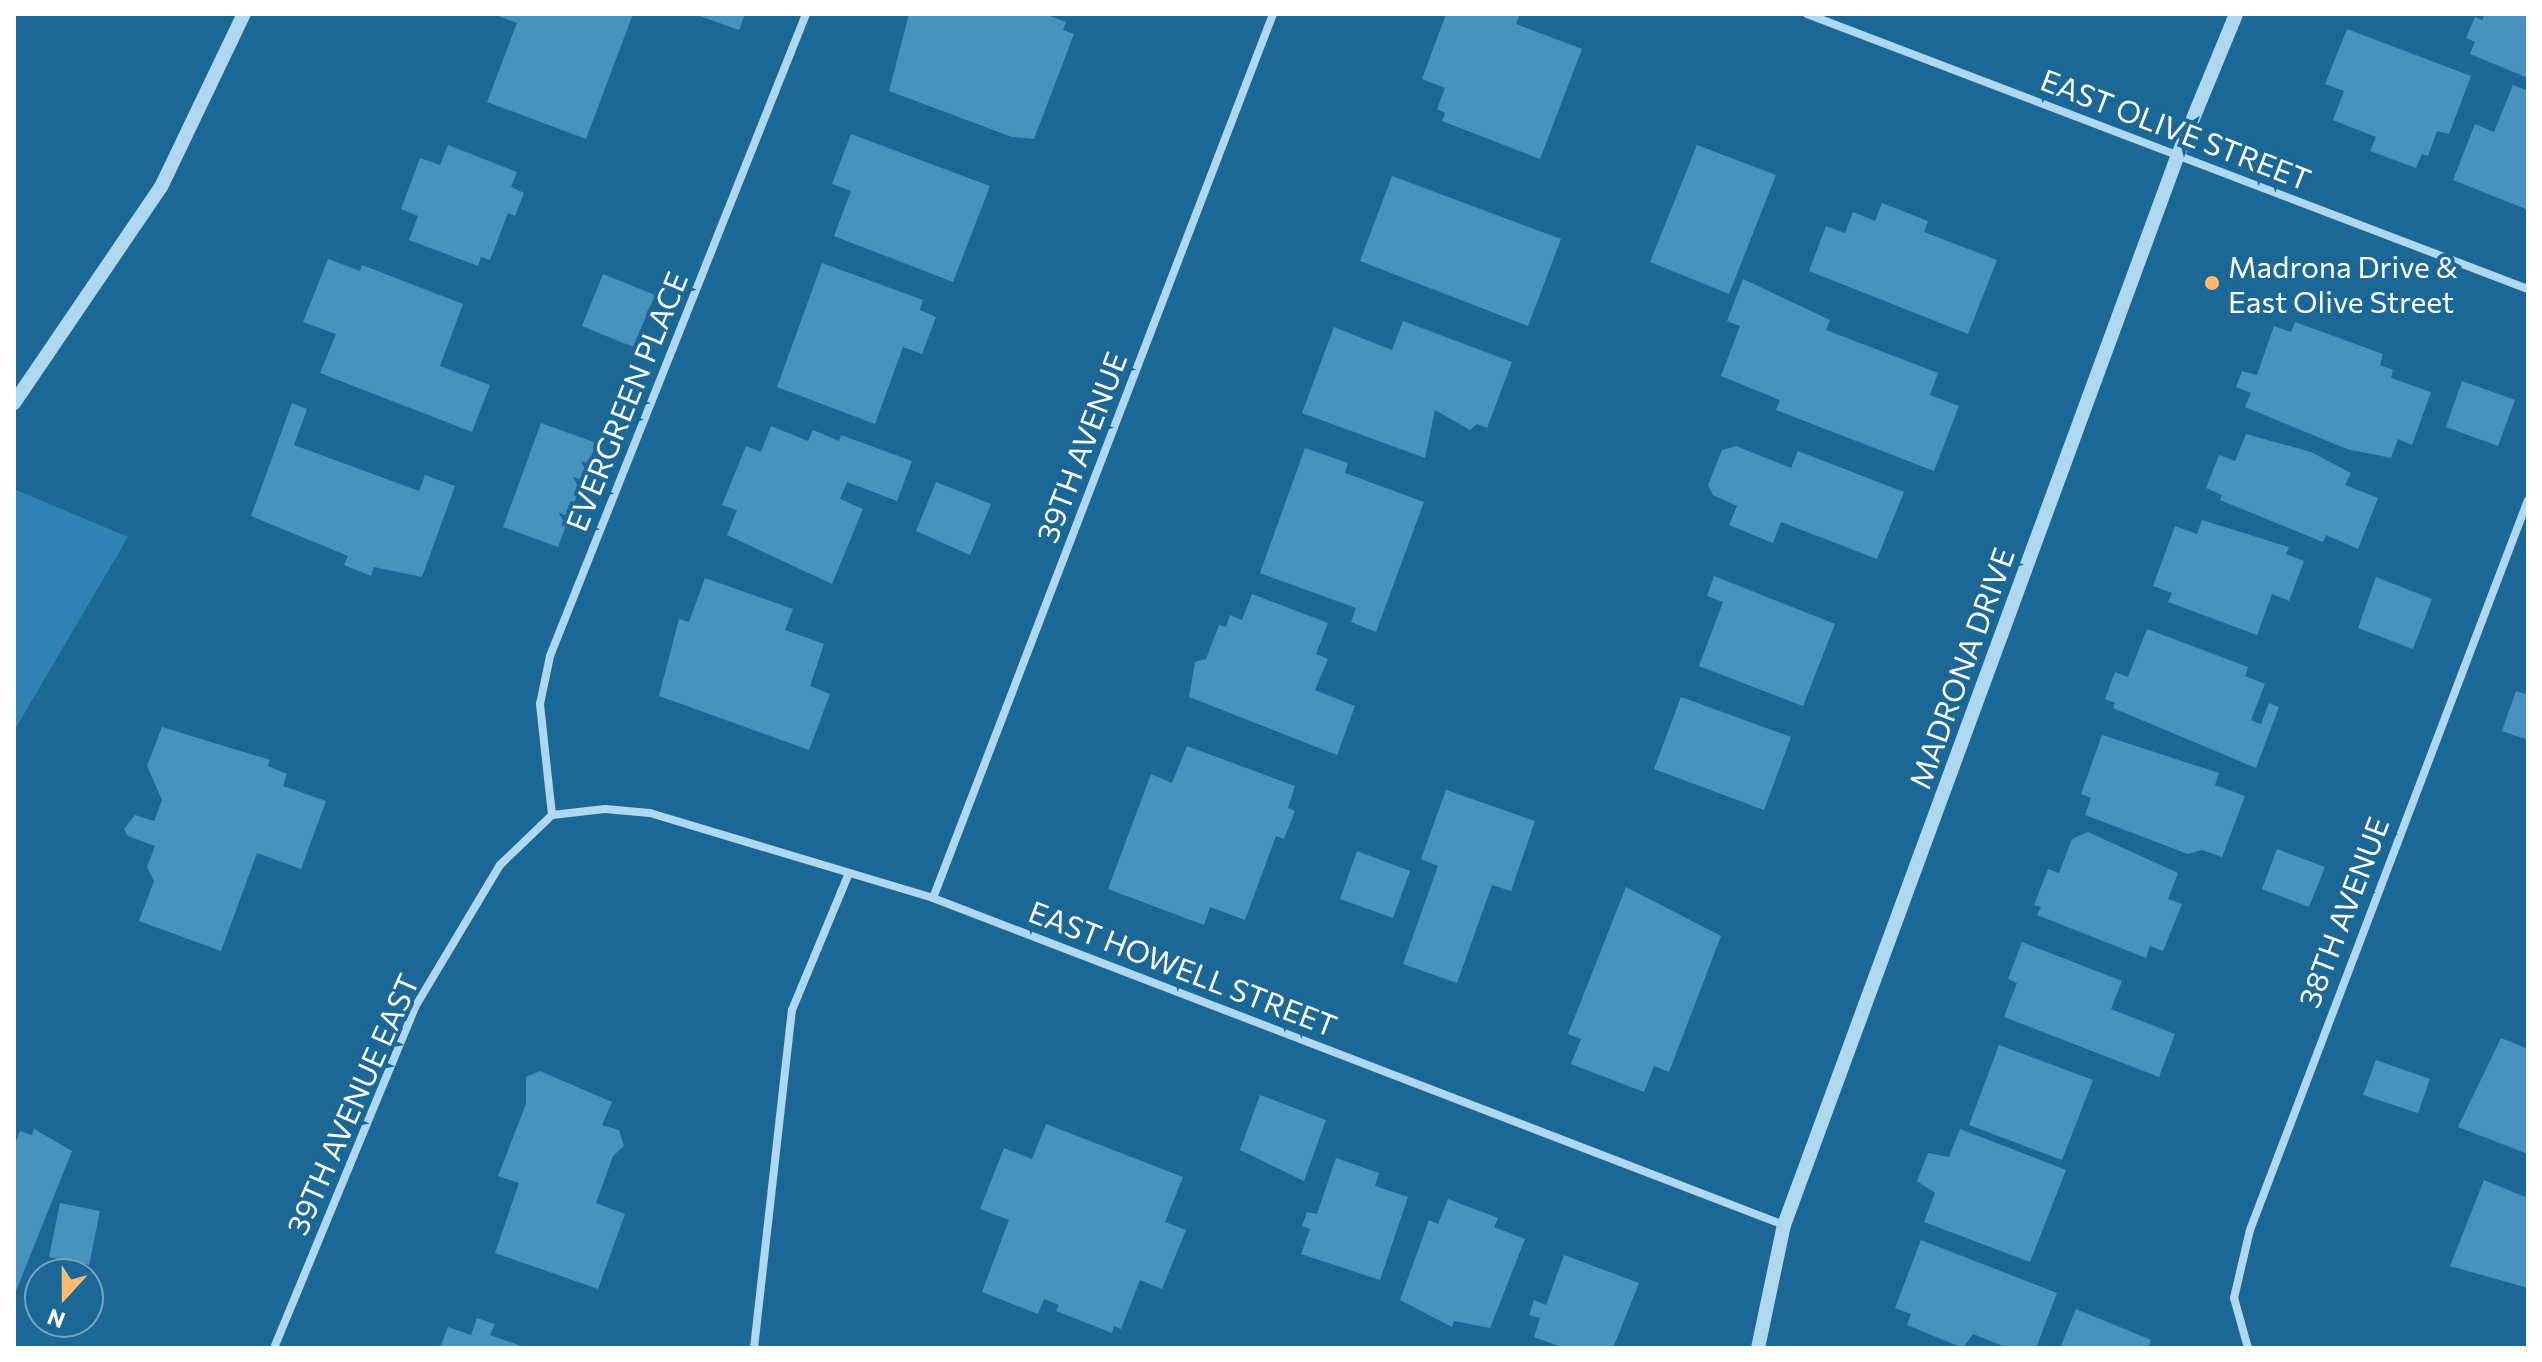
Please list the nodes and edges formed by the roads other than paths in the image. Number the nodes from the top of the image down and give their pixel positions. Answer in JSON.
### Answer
{"nodes":[{"id":1,"x":244,"y":14,"type":"edge"},
{"id":2,"x":806,"y":14,"type":"edge"},
{"id":3,"x":1273,"y":14,"type":"edge"},
{"id":4,"x":1807,"y":14,"type":"edge"},
{"id":5,"x":2236,"y":14,"type":"edge"},
{"id":6,"x":2178,"y":155,"type":"junction"},
{"id":7,"x":2528,"y":289,"type":"edge"},
{"id":8,"x":14,"y":403,"type":"edge"},
{"id":9,"x":2528,"y":500,"type":"edge"},
{"id":10,"x":552,"y":815,"type":"junction"},
{"id":11,"x":849,"y":873,"type":"junction"},
{"id":12,"x":933,"y":898,"type":"junction"},
{"id":13,"x":1784,"y":1225,"type":"junction"},
{"id":14,"x":274,"y":1348,"type":"edge"},
{"id":15,"x":754,"y":1348,"type":"edge"},
{"id":16,"x":1758,"y":1348,"type":"edge"},
{"id":17,"x":2248,"y":1348,"type":"edge"}],
"edges":[{"from":1,"to":8,"type":"street"},
{"from":2,"to":10,"type":"street","name":"EVERGREEN PLACE"},
{"from":3,"to":12,"type":"street","name":"39TH AVENUE"},
{"from":4,"to":6,"type":"street","name":"EAST OLIVE STREET"},
{"from":5,"to":6,"type":"street","name":"MADRONA DRIVE"},
{"from":6,"to":7,"type":"street","name":"EAST OLIVE STREET"},
{"from":6,"to":13,"type":"street","name":"MADRONA DRIVE"},
{"from":9,"to":17,"type":"street","name":"38TH AVENUE"},
{"from":10,"to":11,"type":"street","name":"EAST HOWELL STREET"},
{"from":10,"to":14,"type":"street","name":"39TH AVENUE EAST"},
{"from":11,"to":12,"type":"street","name":"EAST HOWELL STREET"},
{"from":11,"to":15,"type":"street"},
{"from":12,"to":13,"type":"street","name":"EAST HOWELL STREET"},
{"from":13,"to":16,"type":"street","name":"MADRONA DRIVE"}]}
